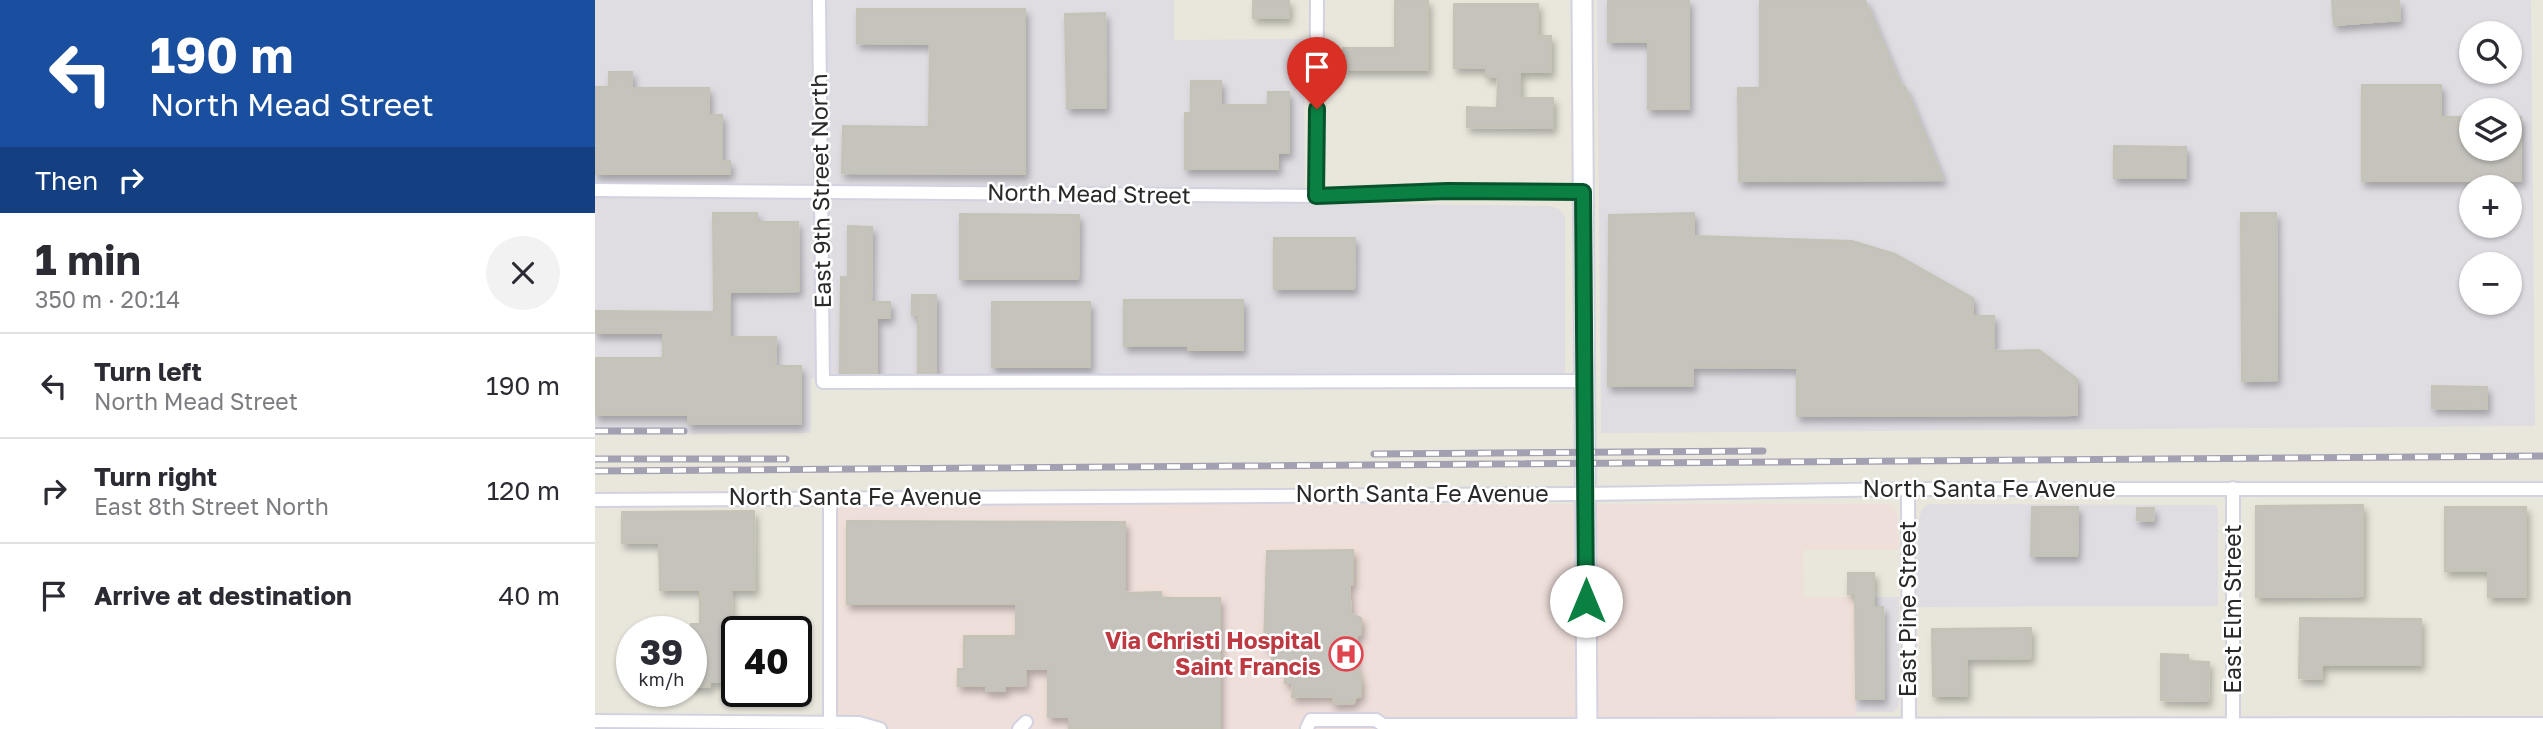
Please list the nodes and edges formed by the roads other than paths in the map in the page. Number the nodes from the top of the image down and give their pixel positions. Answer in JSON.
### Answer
{"nodes":[{"id":1,"x":819,"y":0,"type":"edge"},
{"id":2,"x":1317,"y":0,"type":"edge"},
{"id":3,"x":1582,"y":0,"type":"edge"},
{"id":4,"x":595,"y":190,"type":"edge"},
{"id":5,"x":821,"y":191,"type":"junction"},
{"id":6,"x":1583,"y":192,"type":"junction"},
{"id":7,"x":1316,"y":196,"type":"junction"},
{"id":8,"x":1584,"y":381,"type":"junction"},
{"id":9,"x":1907,"y":488,"type":"junction"},
{"id":10,"x":2233,"y":488,"type":"junction"},
{"id":11,"x":2543,"y":488,"type":"edge"},
{"id":12,"x":1585,"y":494,"type":"junction"},
{"id":13,"x":830,"y":497,"type":"junction"},
{"id":14,"x":595,"y":499,"type":"edge"},
{"id":15,"x":595,"y":721,"type":"edge"},
{"id":16,"x":2543,"y":724,"type":"edge"},
{"id":17,"x":830,"y":726,"type":"edge"},
{"id":18,"x":1587,"y":727,"type":"edge"},
{"id":19,"x":1909,"y":727,"type":"edge"},
{"id":20,"x":2233,"y":727,"type":"edge"},
{"id":21,"x":1307,"y":728,"type":"edge"},
{"id":22,"x":880,"y":729,"type":"edge"}],
"edges":[{"from":1,"to":5,"type":"street","name":"East 9th Street North"},
{"from":2,"to":7,"type":"street"},
{"from":3,"to":6,"type":"street"},
{"from":4,"to":5,"type":"street","name":"North Mead Street"},
{"from":5,"to":7,"type":"street","name":"North Mead Street"},
{"from":5,"to":8,"type":"street","name":"East 9th Street North"},
{"from":6,"to":7,"type":"street","name":"North Mead Street"},
{"from":6,"to":8,"type":"street"},
{"from":8,"to":12,"type":"street"},
{"from":9,"to":10,"type":"street","name":"North Santa Fe Avenue"},
{"from":9,"to":12,"type":"street","name":"North Santa Fe Avenue"},
{"from":9,"to":19,"type":"street","name":"East Pine Street"},
{"from":10,"to":11,"type":"street","name":"North Santa Fe Avenue"},
{"from":10,"to":20,"type":"street","name":"East Elm Street"},
{"from":12,"to":13,"type":"street","name":"North Santa Fe Avenue"},
{"from":12,"to":18,"type":"street"},
{"from":13,"to":14,"type":"street","name":"North Santa Fe Avenue"},
{"from":13,"to":17,"type":"street"},
{"from":15,"to":17,"type":"street"},
{"from":16,"to":20,"type":"street"},
{"from":17,"to":22,"type":"street"},
{"from":18,"to":19,"type":"street"},
{"from":18,"to":21,"type":"street"},
{"from":19,"to":20,"type":"street"}]}
